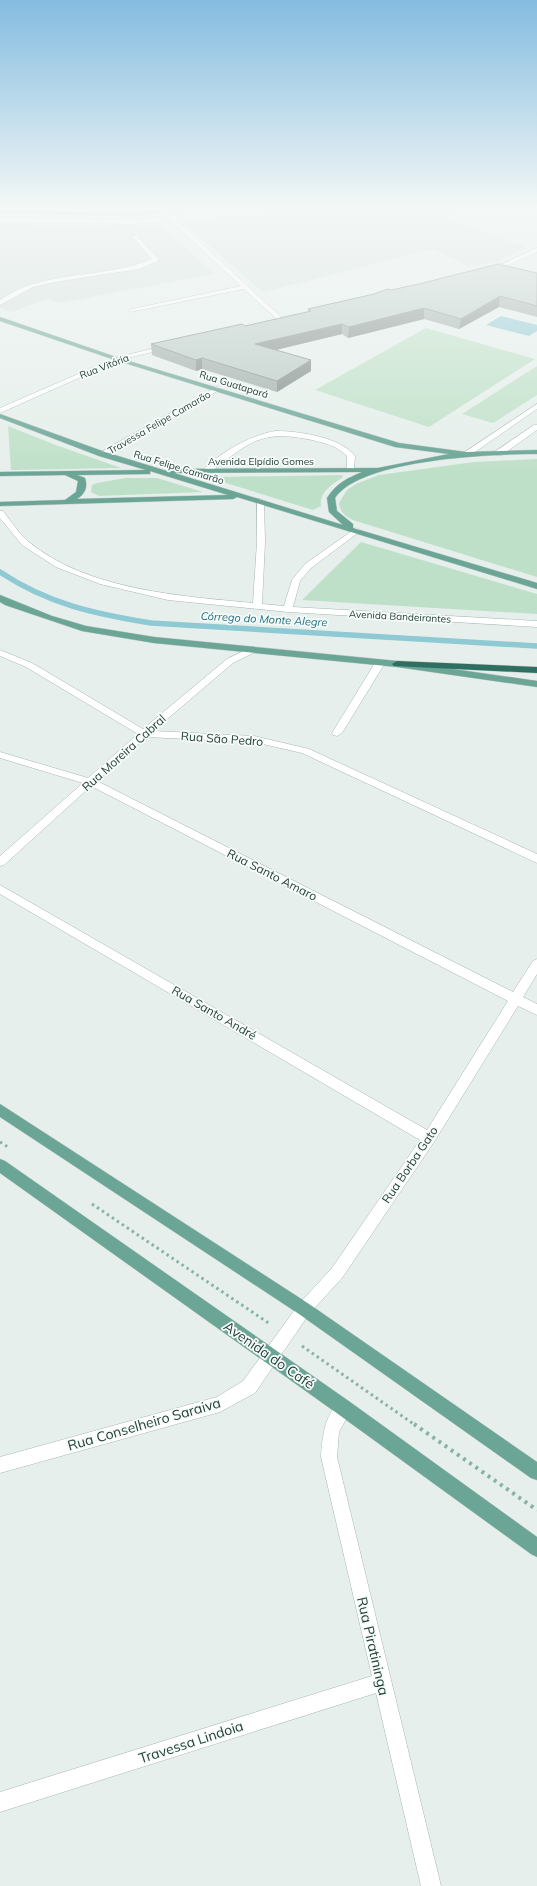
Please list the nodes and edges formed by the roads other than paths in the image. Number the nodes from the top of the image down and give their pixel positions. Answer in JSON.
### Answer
{"nodes":[{"id":1,"x":9,"y":297,"type":"edge"},
{"id":2,"x":197,"y":297,"type":"edge"},
{"id":3,"x":255,"y":297,"type":"edge"},
{"id":4,"x":0,"y":303,"type":"edge"},
{"id":5,"x":132,"y":311,"type":"dead end"},
{"id":6,"x":288,"y":318,"type":"edge"},
{"id":7,"x":0,"y":319,"type":"edge"},
{"id":8,"x":281,"y":320,"type":"junction"},
{"id":9,"x":273,"y":322,"type":"edge"},
{"id":10,"x":177,"y":345,"type":"edge"},
{"id":11,"x":117,"y":359,"type":"junction"},
{"id":12,"x":217,"y":389,"type":"junction"},
{"id":13,"x":537,"y":406,"type":"edge"},
{"id":14,"x":0,"y":411,"type":"edge"},
{"id":15,"x":0,"y":416,"type":"edge"},
{"id":16,"x":537,"y":427,"type":"edge"},
{"id":17,"x":537,"y":452,"type":"edge"},
{"id":18,"x":499,"y":453,"type":"junction"},
{"id":19,"x":102,"y":454,"type":"junction"},
{"id":20,"x":466,"y":454,"type":"junction"},
{"id":21,"x":350,"y":470,"type":"junction"},
{"id":22,"x":378,"y":470,"type":"junction"},
{"id":23,"x":159,"y":471,"type":"junction"},
{"id":24,"x":206,"y":471,"type":"junction"},
{"id":25,"x":67,"y":473,"type":"junction"},
{"id":26,"x":0,"y":474,"type":"edge"},
{"id":27,"x":242,"y":496,"type":"junction"},
{"id":28,"x":260,"y":501,"type":"junction"},
{"id":29,"x":65,"y":503,"type":"junction"},
{"id":30,"x":0,"y":504,"type":"edge"},
{"id":31,"x":0,"y":513,"type":"edge"},
{"id":32,"x":356,"y":530,"type":"junction"},
{"id":33,"x":537,"y":586,"type":"edge"},
{"id":34,"x":0,"y":598,"type":"edge"},
{"id":35,"x":256,"y":606,"type":"junction"},
{"id":36,"x":288,"y":609,"type":"junction"},
{"id":37,"x":537,"y":624,"type":"edge"},
{"id":38,"x":252,"y":650,"type":"junction"},
{"id":39,"x":0,"y":653,"type":"edge"},
{"id":40,"x":380,"y":663,"type":"junction"},
{"id":41,"x":398,"y":664,"type":"junction"},
{"id":42,"x":537,"y":670,"type":"edge"},
{"id":43,"x":537,"y":684,"type":"edge"},
{"id":44,"x":337,"y":733,"type":"dead end"},
{"id":45,"x":144,"y":734,"type":"junction"},
{"id":46,"x":0,"y":755,"type":"edge"},
{"id":47,"x":91,"y":782,"type":"junction"},
{"id":48,"x":537,"y":859,"type":"edge"},
{"id":49,"x":0,"y":862,"type":"edge"},
{"id":50,"x":0,"y":889,"type":"edge"},
{"id":51,"x":537,"y":964,"type":"edge"},
{"id":52,"x":516,"y":999,"type":"junction"},
{"id":53,"x":537,"y":1010,"type":"edge"},
{"id":54,"x":0,"y":1110,"type":"edge"},
{"id":55,"x":429,"y":1138,"type":"junction"},
{"id":56,"x":0,"y":1165,"type":"edge"},
{"id":57,"x":304,"y":1309,"type":"junction"},
{"id":58,"x":272,"y":1357,"type":"junction"},
{"id":59,"x":344,"y":1408,"type":"junction"},
{"id":60,"x":0,"y":1465,"type":"edge"},
{"id":61,"x":537,"y":1472,"type":"edge"},
{"id":62,"x":537,"y":1548,"type":"edge"},
{"id":63,"x":381,"y":1682,"type":"junction"},
{"id":64,"x":0,"y":1802,"type":"edge"},
{"id":65,"x":431,"y":1886,"type":"edge"}],
"edges":[{"from":1,"to":4,"type":"street"},
{"from":2,"to":5,"type":"street"},
{"from":3,"to":8,"type":"street"},
{"from":6,"to":8,"type":"street"},
{"from":7,"to":11,"type":"main road","name":"Rua Guatapará"},
{"from":8,"to":9,"type":"street"},
{"from":10,"to":11,"type":"street","name":"Rua Vitória"},
{"from":11,"to":12,"type":"main road","name":"Rua Guatapará"},
{"from":11,"to":14,"type":"street","name":"Rua Vitória"},
{"from":12,"to":19,"type":"street","name":"Travessa Felipe Camarão"},
{"from":12,"to":20,"type":"main road","name":"Rua Guatapará"},
{"from":13,"to":20,"type":"street"},
{"from":15,"to":19,"type":"main road","name":"Rua Felipe Camarão"},
{"from":16,"to":18,"type":"street"},
{"from":17,"to":18,"type":"main road"},
{"from":18,"to":20,"type":"main road"},
{"from":19,"to":23,"type":"main road","name":"Rua Felipe Camarão"},
{"from":20,"to":22,"type":"main road"},
{"from":21,"to":22,"type":"main road","name":"Avenida Elpídio Gomes"},
{"from":21,"to":24,"type":"main road","name":"Avenida Elpídio Gomes"},
{"from":21,"to":24,"type":"street"},
{"from":22,"to":32,"type":"main road"},
{"from":23,"to":24,"type":"main road","name":"Avenida Elpídio Gomes"},
{"from":23,"to":25,"type":"main road","name":"Avenida Elpídio Gomes"},
{"from":23,"to":27,"type":"main road","name":"Rua Felipe Camarão"},
{"from":25,"to":26,"type":"main road","name":"Avenida Elpídio Gomes"},
{"from":25,"to":29,"type":"main road"},
{"from":27,"to":28,"type":"main road","name":"Rua Felipe Camarão"},
{"from":27,"to":29,"type":"main road"},
{"from":28,"to":32,"type":"main road","name":"Rua Felipe Camarão"},
{"from":28,"to":35,"type":"street"},
{"from":29,"to":30,"type":"main road"},
{"from":31,"to":35,"type":"street","name":"Avenida Bandeirantes"},
{"from":32,"to":33,"type":"main road"},
{"from":32,"to":36,"type":"street"},
{"from":34,"to":38,"type":"main road"},
{"from":35,"to":36,"type":"street","name":"Avenida Bandeirantes"},
{"from":36,"to":37,"type":"street","name":"Avenida Bandeirantes"},
{"from":38,"to":40,"type":"main road"},
{"from":38,"to":45,"type":"street","name":"Rua Moreira Cabral"},
{"from":39,"to":45,"type":"street","name":"Rua São Pedro"},
{"from":40,"to":41,"type":"main road"},
{"from":40,"to":44,"type":"street"},
{"from":41,"to":42,"type":"highway"},
{"from":41,"to":43,"type":"main road"},
{"from":45,"to":47,"type":"street","name":"Rua Moreira Cabral"},
{"from":45,"to":48,"type":"street","name":"Rua São Pedro"},
{"from":46,"to":47,"type":"street","name":"Rua Santo Amaro"},
{"from":47,"to":49,"type":"street","name":"Rua Moreira Cabral"},
{"from":47,"to":52,"type":"street","name":"Rua Santo Amaro"},
{"from":50,"to":55,"type":"street","name":"Rua Santo André"},
{"from":51,"to":52,"type":"street","name":"Rua Borba Gato"},
{"from":52,"to":53,"type":"street","name":"Rua Santo Amaro"},
{"from":52,"to":55,"type":"street","name":"Rua Borba Gato"},
{"from":54,"to":57,"type":"main road"},
{"from":55,"to":57,"type":"street","name":"Rua Borba Gato"},
{"from":56,"to":58,"type":"main road","name":"Avenida do Café"},
{"from":57,"to":58,"type":"street","name":"Rua Borba Gato"},
{"from":57,"to":61,"type":"main road"},
{"from":58,"to":59,"type":"main road","name":"Avenida do Café"},
{"from":58,"to":60,"type":"street","name":"Rua Conselheiro Saraiva"},
{"from":59,"to":62,"type":"main road","name":"Avenida do Café"},
{"from":59,"to":63,"type":"street","name":"Rua Piratininga"},
{"from":63,"to":64,"type":"street","name":"Travessa Lindoia"},
{"from":63,"to":65,"type":"street","name":"Rua Piratininga"}]}
